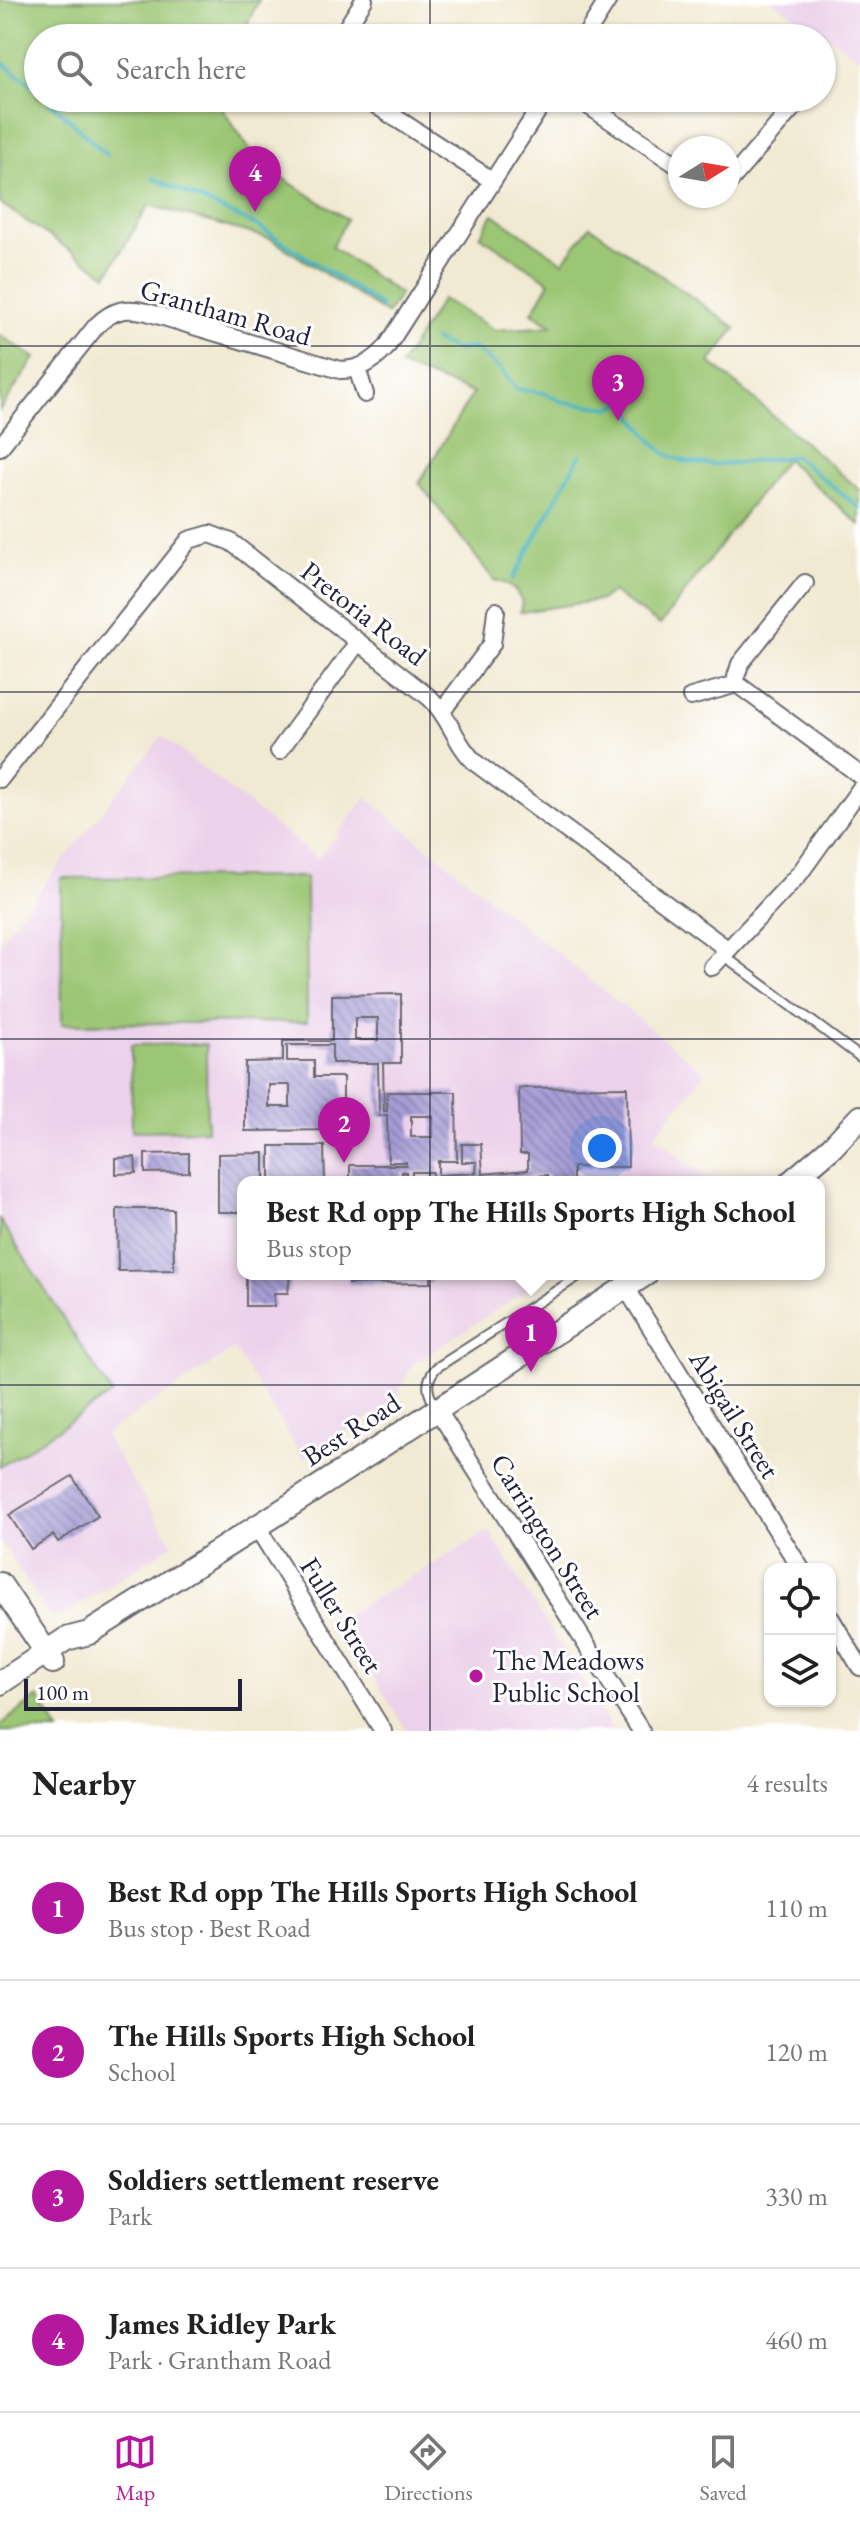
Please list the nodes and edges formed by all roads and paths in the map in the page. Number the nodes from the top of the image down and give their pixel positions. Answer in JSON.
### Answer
{"nodes":[{"id":1,"x":364,"y":0,"type":"edge"},
{"id":2,"x":608,"y":0,"type":"edge"},
{"id":3,"x":349,"y":24,"type":"edge"},
{"id":4,"x":593,"y":24,"type":"edge"},
{"id":5,"x":387,"y":112,"type":"edge"},
{"id":6,"x":537,"y":112,"type":"edge"},
{"id":7,"x":598,"y":112,"type":"edge"},
{"id":8,"x":789,"y":112,"type":"edge"},
{"id":9,"x":668,"y":159,"type":"edge"},
{"id":10,"x":740,"y":169,"type":"edge"},
{"id":11,"x":493,"y":181,"type":"junction"},
{"id":12,"x":357,"y":368,"type":"junction"},
{"id":13,"x":365,"y":394,"type":"dead end"},
{"id":14,"x":0,"y":447,"type":"edge"},
{"id":15,"x":805,"y":583,"type":"dead end"},
{"id":16,"x":496,"y":611,"type":"dead end"},
{"id":17,"x":358,"y":642,"type":"junction"},
{"id":18,"x":737,"y":684,"type":"junction"},
{"id":19,"x":691,"y":697,"type":"dead end"},
{"id":20,"x":443,"y":710,"type":"junction"},
{"id":21,"x":279,"y":751,"type":"dead end"},
{"id":22,"x":860,"y":775,"type":"edge"},
{"id":23,"x":0,"y":779,"type":"edge"},
{"id":24,"x":860,"y":789,"type":"edge"},
{"id":25,"x":720,"y":957,"type":"junction"},
{"id":26,"x":860,"y":1057,"type":"edge"},
{"id":27,"x":860,"y":1117,"type":"edge"},
{"id":28,"x":798,"y":1176,"type":"edge"},
{"id":29,"x":573,"y":1280,"type":"edge"},
{"id":30,"x":636,"y":1280,"type":"edge"},
{"id":31,"x":625,"y":1286,"type":"junction"},
{"id":32,"x":437,"y":1409,"type":"junction"},
{"id":33,"x":257,"y":1527,"type":"junction"},
{"id":34,"x":797,"y":1563,"type":"edge"},
{"id":35,"x":0,"y":1584,"type":"edge"},
{"id":36,"x":836,"y":1626,"type":"edge"},
{"id":37,"x":860,"y":1630,"type":"edge"},
{"id":38,"x":845,"y":1640,"type":"junction"},
{"id":39,"x":50,"y":1657,"type":"junction"},
{"id":40,"x":860,"y":1667,"type":"edge"},
{"id":41,"x":0,"y":1683,"type":"edge"},
{"id":42,"x":0,"y":1700,"type":"edge"},
{"id":43,"x":383,"y":1731,"type":"edge"},
{"id":44,"x":641,"y":1731,"type":"edge"}],
"edges":[{"from":1,"to":3,"type":"street"},
{"from":2,"to":4,"type":"street"},
{"from":5,"to":11,"type":"street"},
{"from":6,"to":11,"type":"street"},
{"from":7,"to":9,"type":"street"},
{"from":8,"to":10,"type":"street"},
{"from":11,"to":12,"type":"street"},
{"from":12,"to":13,"type":"street"},
{"from":12,"to":14,"type":"street","name":"Grantham Road"},
{"from":15,"to":18,"type":"street"},
{"from":16,"to":20,"type":"street"},
{"from":17,"to":20,"type":"street","name":"Pretoria Road"},
{"from":17,"to":21,"type":"street"},
{"from":17,"to":23,"type":"street","name":"Pretoria Road"},
{"from":18,"to":19,"type":"street"},
{"from":18,"to":22,"type":"street"},
{"from":20,"to":25,"type":"street","name":"Pretoria Road"},
{"from":24,"to":25,"type":"street"},
{"from":25,"to":26,"type":"lane"},
{"from":27,"to":28,"type":"main road"},
{"from":29,"to":32,"type":"lane"},
{"from":30,"to":31,"type":"main road","name":"Best Road"},
{"from":31,"to":32,"type":"main road","name":"Best Road"},
{"from":31,"to":34,"type":"street","name":"Abigail Street"},
{"from":32,"to":33,"type":"main road","name":"Best Road"},
{"from":32,"to":44,"type":"street","name":"Carrington Street"},
{"from":33,"to":39,"type":"main road","name":"Best Road"},
{"from":33,"to":43,"type":"street","name":"Fuller Street"},
{"from":35,"to":39,"type":"main road"},
{"from":36,"to":38,"type":"street"},
{"from":37,"to":38,"type":"street"},
{"from":38,"to":40,"type":"street"},
{"from":39,"to":41,"type":"main road","name":"Best Road"},
{"from":39,"to":42,"type":"main road","name":"Best Road"}]}
